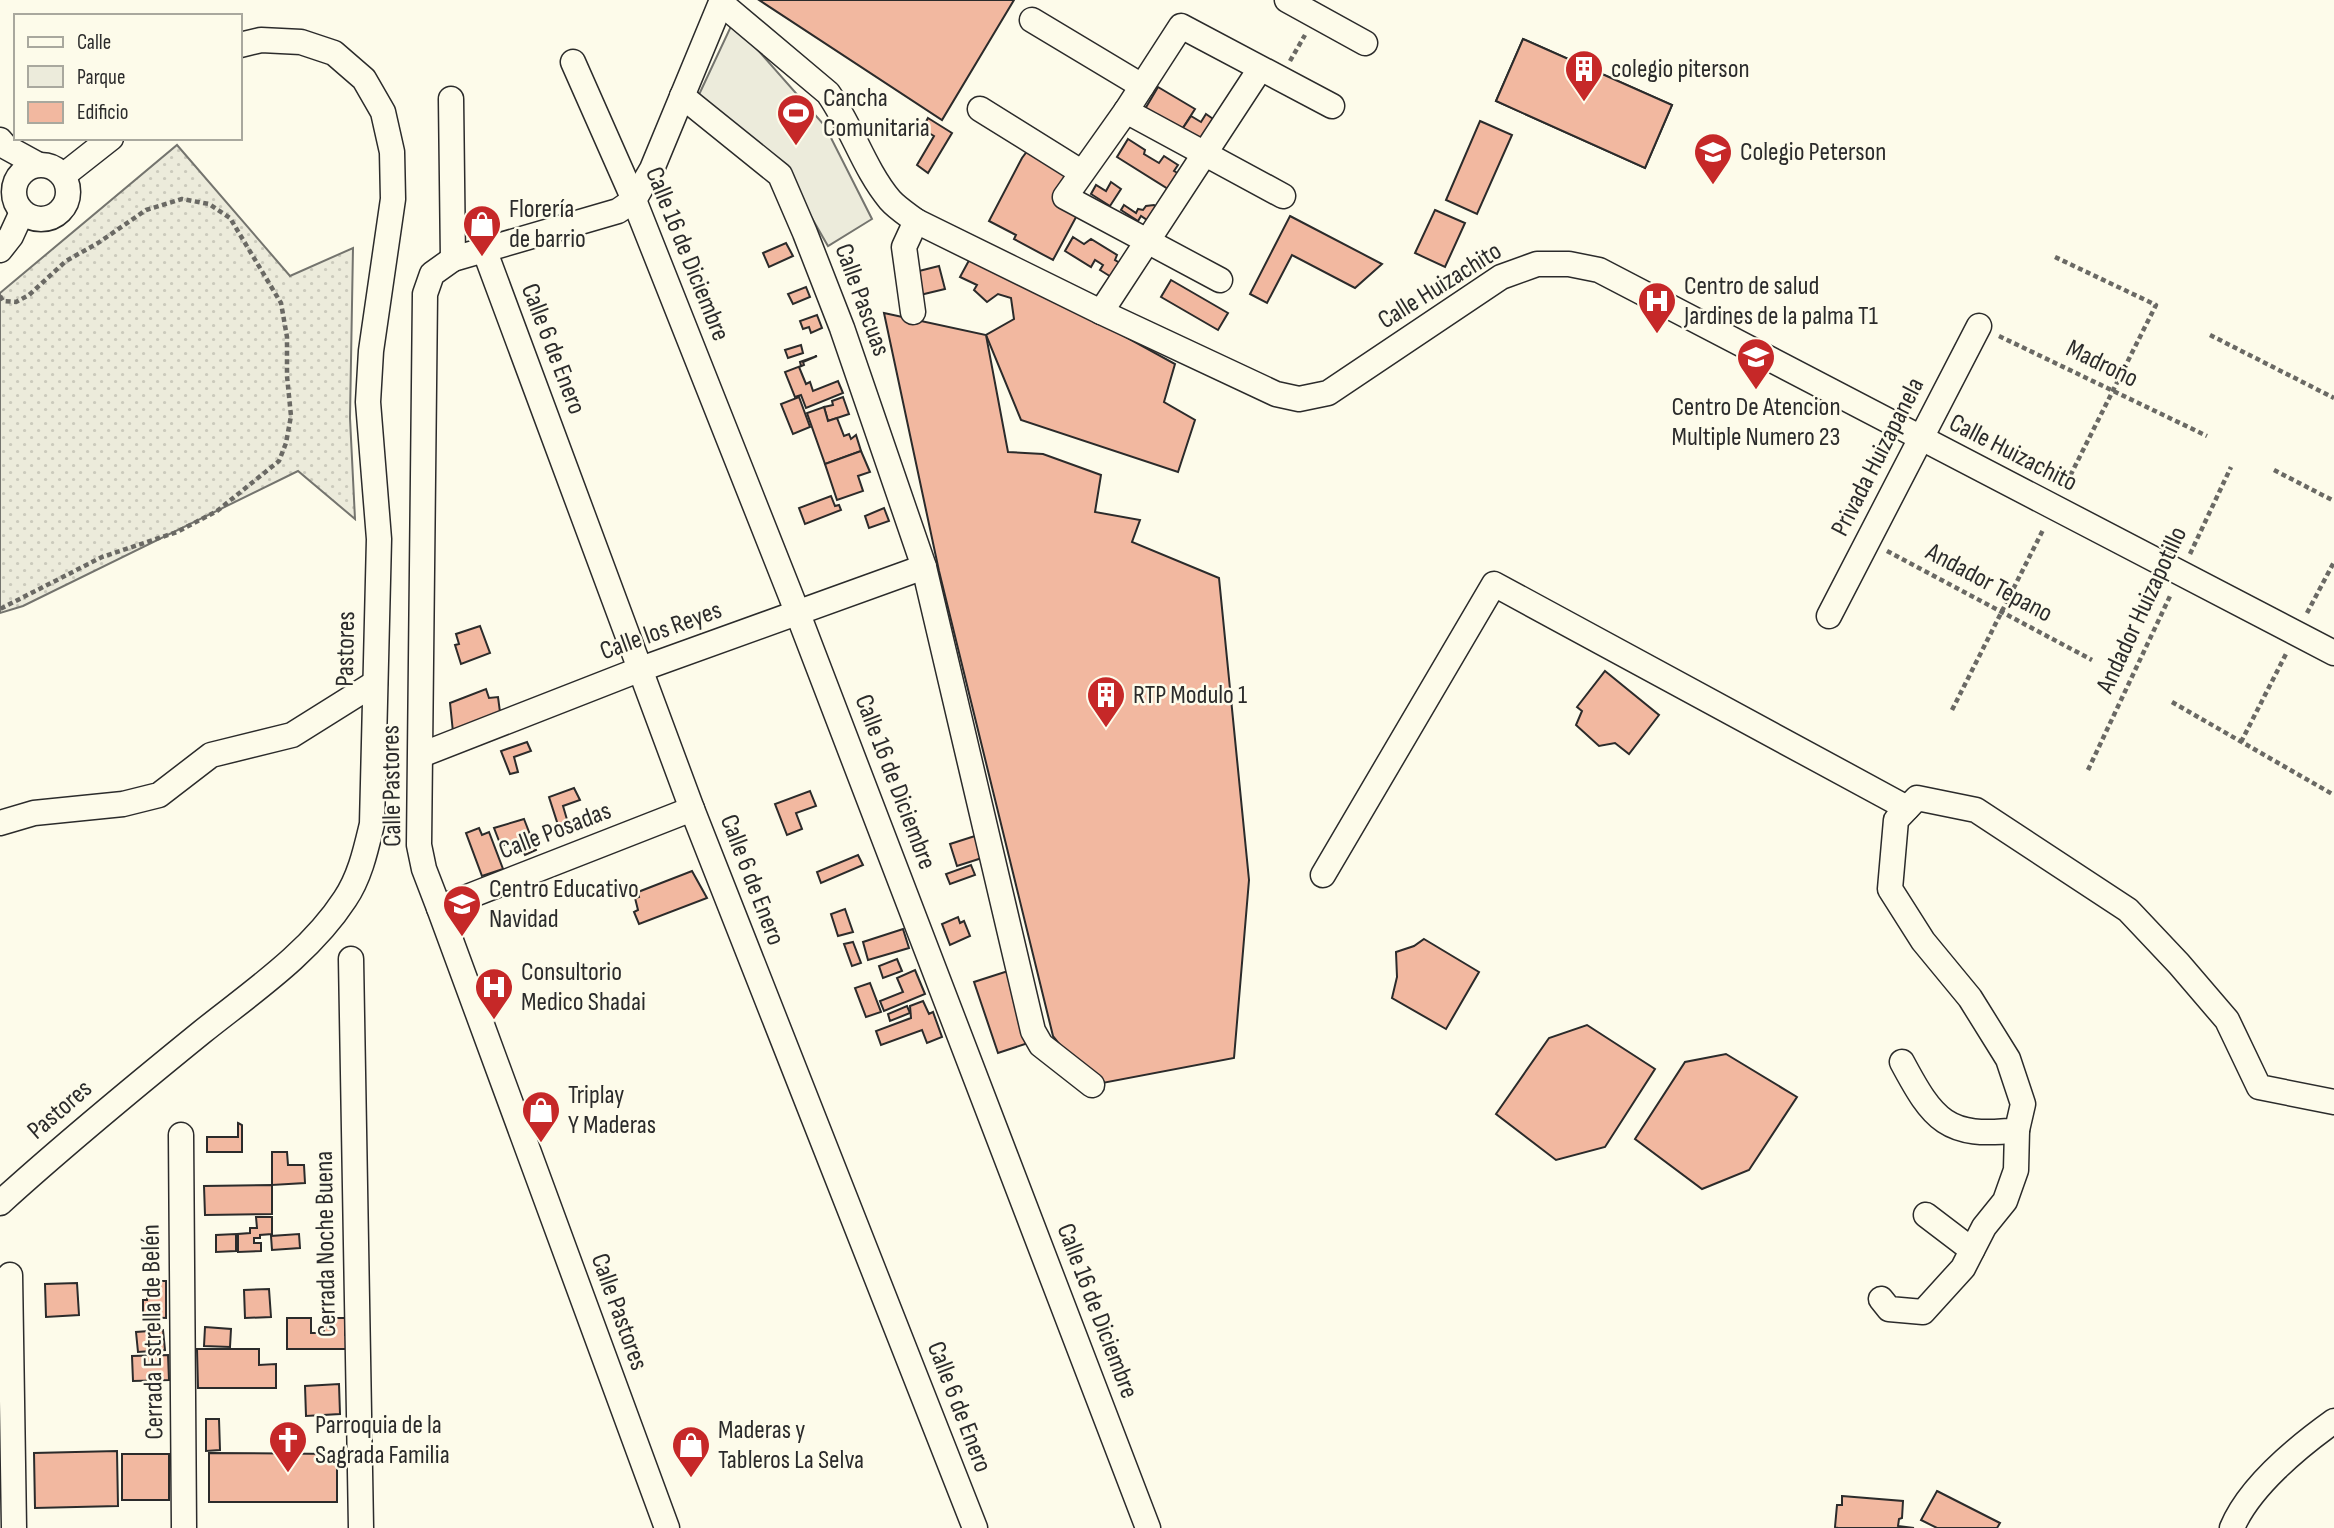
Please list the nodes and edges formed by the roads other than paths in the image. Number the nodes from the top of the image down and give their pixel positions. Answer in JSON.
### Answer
{"nodes":[{"id":1,"x":1287,"y":0,"type":"edge"},
{"id":2,"x":722,"y":1,"type":"edge"},
{"id":3,"x":1032,"y":20,"type":"dead end"},
{"id":4,"x":1365,"y":43,"type":"dead end"},
{"id":5,"x":242,"y":45,"type":"edge"},
{"id":6,"x":573,"y":62,"type":"dead end"},
{"id":7,"x":1270,"y":75,"type":"junction"},
{"id":8,"x":1142,"y":86,"type":"junction"},
{"id":9,"x":682,"y":96,"type":"junction"},
{"id":10,"x":451,"y":99,"type":"dead end"},
{"id":11,"x":1332,"y":106,"type":"dead end"},
{"id":12,"x":980,"y":109,"type":"dead end"},
{"id":13,"x":1126,"y":111,"type":"junction"},
{"id":14,"x":108,"y":140,"type":"edge"},
{"id":15,"x":3,"y":144,"type":"edge"},
{"id":16,"x":1206,"y":153,"type":"junction"},
{"id":17,"x":27,"y":171,"type":"junction"},
{"id":18,"x":1082,"y":172,"type":"junction"},
{"id":19,"x":64,"y":175,"type":"junction"},
{"id":20,"x":1283,"y":196,"type":"dead end"},
{"id":21,"x":634,"y":200,"type":"junction"},
{"id":22,"x":22,"y":212,"type":"junction"},
{"id":23,"x":916,"y":221,"type":"junction"},
{"id":24,"x":1146,"y":240,"type":"junction"},
{"id":25,"x":484,"y":249,"type":"junction"},
{"id":26,"x":0,"y":250,"type":"edge"},
{"id":27,"x":453,"y":259,"type":"junction"},
{"id":28,"x":1220,"y":280,"type":"dead end"},
{"id":29,"x":913,"y":312,"type":"dead end"},
{"id":30,"x":1101,"y":312,"type":"junction"},
{"id":31,"x":1979,"y":326,"type":"road end"},
{"id":32,"x":1921,"y":439,"type":"junction"},
{"id":33,"x":924,"y":567,"type":"junction"},
{"id":34,"x":799,"y":614,"type":"junction"},
{"id":35,"x":1829,"y":616,"type":"dead end"},
{"id":36,"x":2334,"y":653,"type":"edge"},
{"id":37,"x":642,"y":669,"type":"junction"},
{"id":38,"x":375,"y":683,"type":"junction"},
{"id":39,"x":421,"y":755,"type":"junction"},
{"id":40,"x":1908,"y":808,"type":"junction"},
{"id":41,"x":692,"y":809,"type":"junction"},
{"id":42,"x":0,"y":823,"type":"edge"},
{"id":43,"x":1323,"y":876,"type":"dead end"},
{"id":44,"x":439,"y":908,"type":"junction"},
{"id":45,"x":351,"y":959,"type":"dead end"},
{"id":46,"x":1902,"y":1062,"type":"dead end"},
{"id":47,"x":1092,"y":1085,"type":"dead end"},
{"id":48,"x":2334,"y":1102,"type":"edge"},
{"id":49,"x":2017,"y":1130,"type":"junction"},
{"id":50,"x":181,"y":1135,"type":"dead end"},
{"id":51,"x":0,"y":1203,"type":"edge"},
{"id":52,"x":1926,"y":1215,"type":"dead end"},
{"id":53,"x":1972,"y":1250,"type":"junction"},
{"id":54,"x":10,"y":1275,"type":"dead end"},
{"id":55,"x":1881,"y":1299,"type":"dead end"},
{"id":56,"x":2334,"y":1421,"type":"edge"},
{"id":57,"x":14,"y":1528,"type":"edge"},
{"id":58,"x":184,"y":1528,"type":"edge"},
{"id":59,"x":361,"y":1528,"type":"edge"},
{"id":60,"x":667,"y":1528,"type":"edge"},
{"id":61,"x":975,"y":1528,"type":"edge"},
{"id":62,"x":1148,"y":1528,"type":"edge"},
{"id":63,"x":2232,"y":1528,"type":"edge"}],
"edges":[{"from":1,"to":4,"type":"street"},
{"from":2,"to":9,"type":"street"},
{"from":2,"to":23,"type":"street","name":"Calle Huizachito"},
{"from":3,"to":8,"type":"street"},
{"from":5,"to":38,"type":"street","name":"Pastores"},
{"from":6,"to":21,"type":"street","name":"Calle 16 de Diciembre"},
{"from":7,"to":8,"type":"street"},
{"from":7,"to":11,"type":"street"},
{"from":7,"to":16,"type":"street"},
{"from":8,"to":13,"type":"street"},
{"from":9,"to":21,"type":"street"},
{"from":9,"to":33,"type":"street","name":"Calle Pascuas"},
{"from":10,"to":27,"type":"street"},
{"from":12,"to":18,"type":"street"},
{"from":13,"to":16,"type":"street"},
{"from":13,"to":18,"type":"street"},
{"from":14,"to":19,"type":"street"},
{"from":15,"to":17,"type":"street"},
{"from":16,"to":20,"type":"street"},
{"from":16,"to":24,"type":"street"},
{"from":17,"to":19,"type":"street"},
{"from":17,"to":22,"type":"street"},
{"from":18,"to":24,"type":"street"},
{"from":19,"to":22,"type":"street"},
{"from":21,"to":25,"type":"street"},
{"from":21,"to":34,"type":"street","name":"Calle 16 de Diciembre"},
{"from":22,"to":26,"type":"street"},
{"from":23,"to":29,"type":"street"},
{"from":23,"to":30,"type":"street","name":"Calle Huizachito"},
{"from":24,"to":28,"type":"street"},
{"from":24,"to":30,"type":"street"},
{"from":25,"to":27,"type":"street"},
{"from":25,"to":37,"type":"street","name":"Calle 6 de Enero"},
{"from":27,"to":39,"type":"street","name":"Calle Pastores"},
{"from":30,"to":32,"type":"street","name":"Calle Huizachito"},
{"from":31,"to":32,"type":"street","name":"Privada Huizapanela"},
{"from":32,"to":35,"type":"street","name":"Privada Huizapanela"},
{"from":32,"to":36,"type":"street","name":"Calle Huizachito"},
{"from":33,"to":34,"type":"street","name":"Calle los Reyes"},
{"from":33,"to":47,"type":"street","name":"Calle Pascuas"},
{"from":34,"to":37,"type":"street","name":"Calle los Reyes"},
{"from":34,"to":62,"type":"street","name":"Calle 16 de Diciembre"},
{"from":37,"to":39,"type":"street","name":"Calle los Reyes"},
{"from":37,"to":41,"type":"street","name":"Calle 6 de Enero"},
{"from":38,"to":42,"type":"street"},
{"from":38,"to":51,"type":"street","name":"Pastores"},
{"from":39,"to":44,"type":"street","name":"Calle Pastores"},
{"from":40,"to":43,"type":"street"},
{"from":40,"to":48,"type":"street"},
{"from":40,"to":49,"type":"street"},
{"from":41,"to":44,"type":"street","name":"Calle Posadas"},
{"from":41,"to":61,"type":"street","name":"Calle 6 de Enero"},
{"from":44,"to":60,"type":"street","name":"Calle Pastores"},
{"from":45,"to":59,"type":"street","name":"Cerrada Noche Buena"},
{"from":46,"to":49,"type":"street"},
{"from":49,"to":53,"type":"street"},
{"from":50,"to":58,"type":"street","name":"Cerrada Estrella de Belén"},
{"from":52,"to":53,"type":"street"},
{"from":53,"to":55,"type":"street"},
{"from":54,"to":57,"type":"street"},
{"from":56,"to":63,"type":"street"}]}
